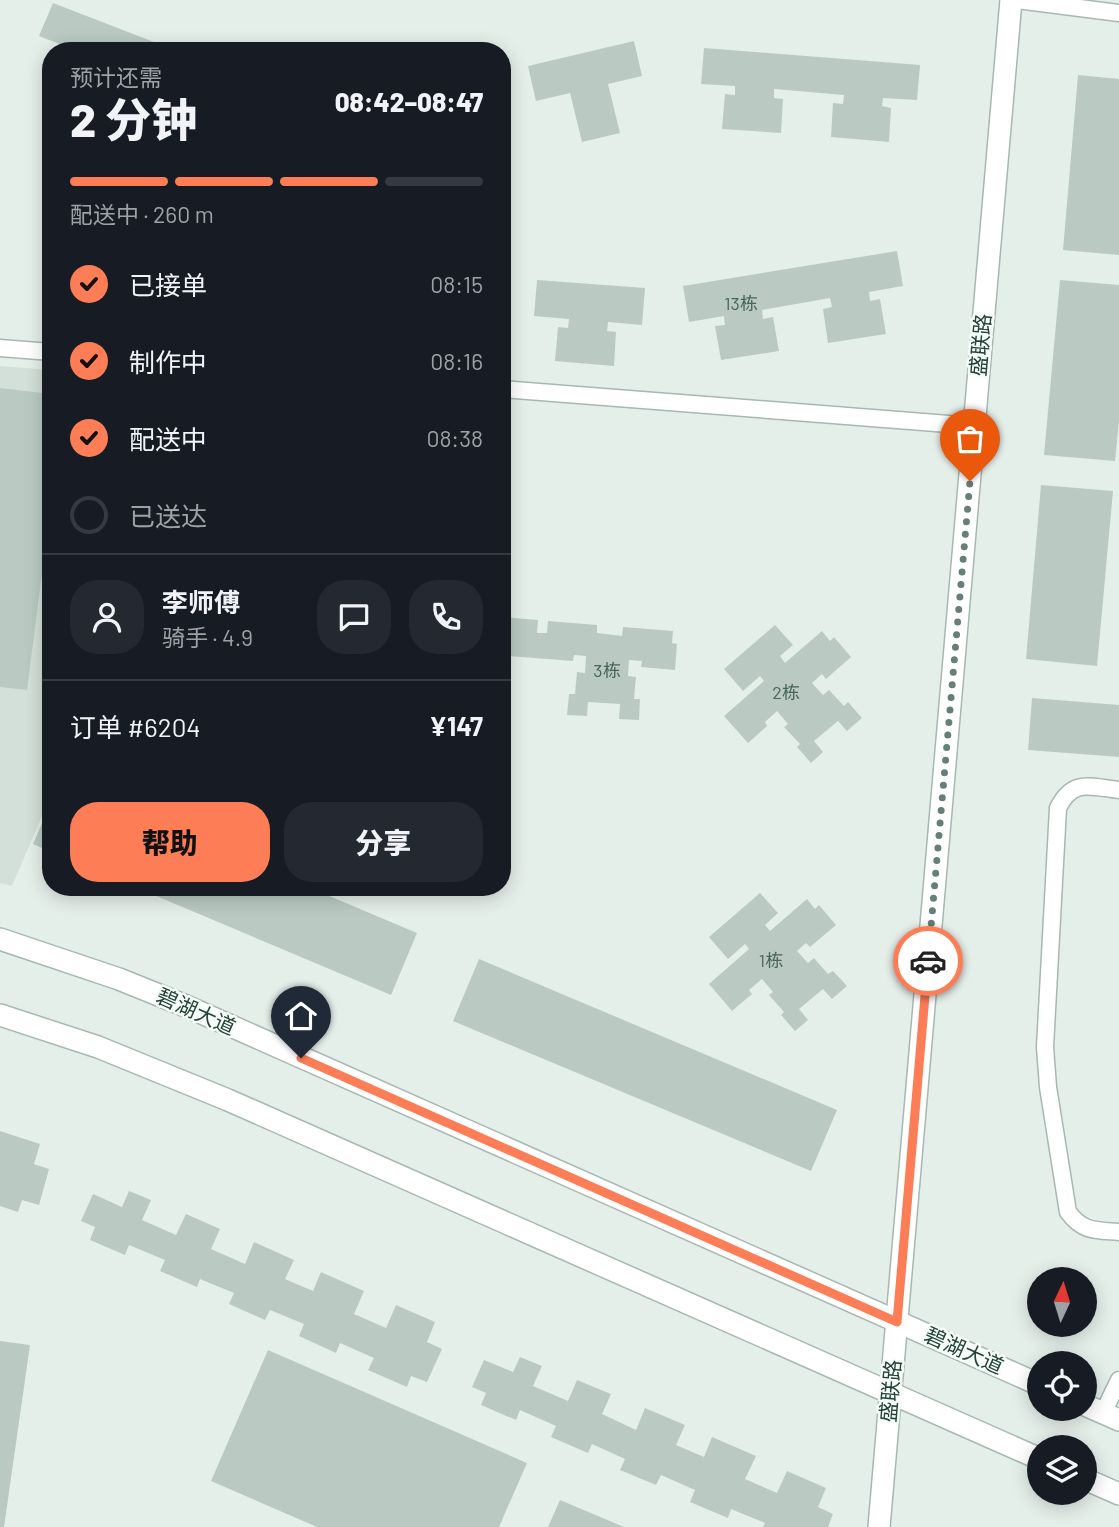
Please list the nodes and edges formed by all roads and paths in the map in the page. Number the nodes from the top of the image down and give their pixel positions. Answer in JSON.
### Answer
{"nodes":[{"id":1,"x":1011,"y":0,"type":"edge"},
{"id":2,"x":1017,"y":0,"type":"edge"},
{"id":3,"x":1119,"y":13,"type":"edge"},
{"id":4,"x":0,"y":348,"type":"edge"},
{"id":5,"x":42,"y":351,"type":"edge"},
{"id":6,"x":511,"y":389,"type":"edge"},
{"id":7,"x":974,"y":426,"type":"junction"},
{"id":8,"x":1119,"y":790,"type":"edge"},
{"id":9,"x":0,"y":939,"type":"edge"},
{"id":10,"x":0,"y":1014,"type":"edge"},
{"id":11,"x":1119,"y":1232,"type":"edge"},
{"id":12,"x":897,"y":1322,"type":"junction"},
{"id":13,"x":1027,"y":1379,"type":"edge"},
{"id":14,"x":1119,"y":1380,"type":"edge"},
{"id":15,"x":891,"y":1393,"type":"junction"},
{"id":16,"x":1102,"y":1413,"type":"edge"},
{"id":17,"x":1027,"y":1453,"type":"edge"},
{"id":18,"x":1097,"y":1484,"type":"edge"},
{"id":19,"x":1119,"y":1494,"type":"edge"},
{"id":20,"x":879,"y":1527,"type":"edge"}],
"edges":[{"from":1,"to":7,"type":"street","name":"盛联路"},
{"from":2,"to":3,"type":"lane"},
{"from":4,"to":5,"type":"lane"},
{"from":6,"to":7,"type":"lane"},
{"from":7,"to":12,"type":"street","name":"盛联路"},
{"from":8,"to":11,"type":"lane"},
{"from":9,"to":12,"type":"street","name":"碧湖大道"},
{"from":10,"to":15,"type":"street"},
{"from":12,"to":13,"type":"street","name":"碧湖大道"},
{"from":12,"to":15,"type":"street","name":"盛联路"},
{"from":14,"to":16,"type":"lane"},
{"from":15,"to":17,"type":"street"},
{"from":15,"to":20,"type":"street","name":"盛联路"},
{"from":18,"to":19,"type":"street"}]}
